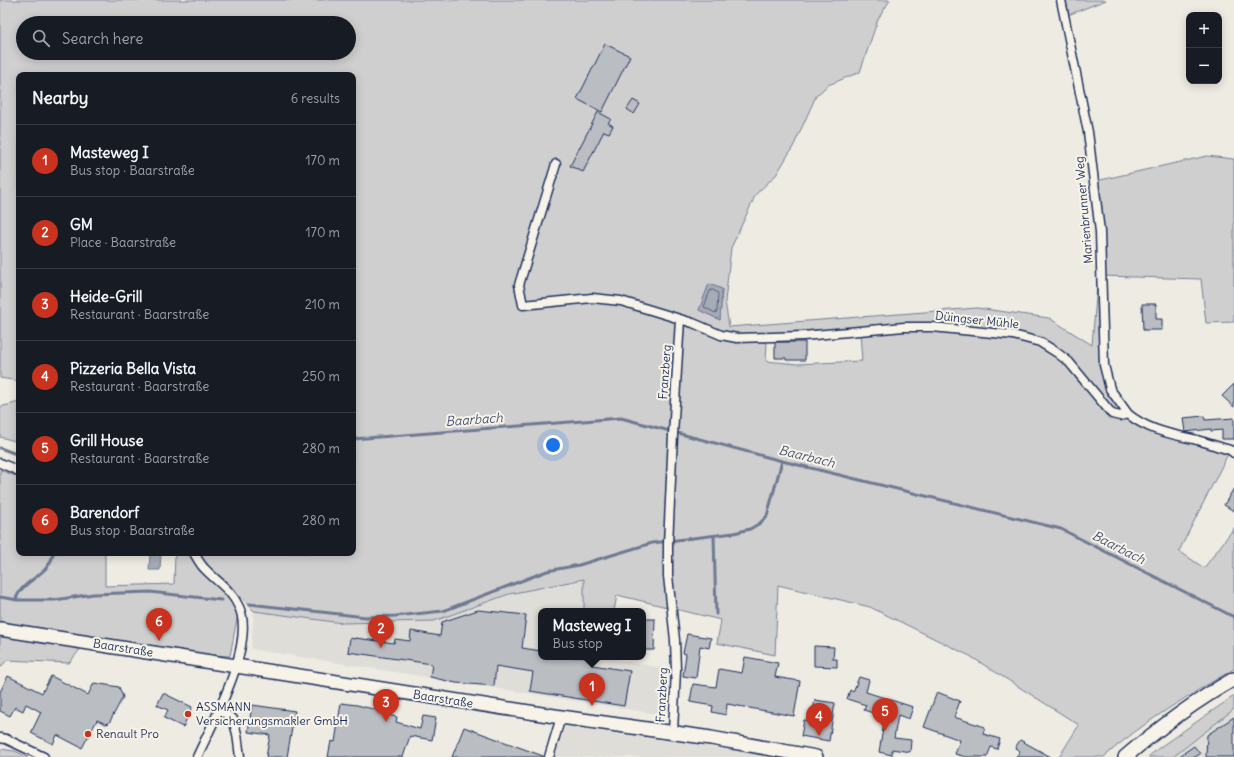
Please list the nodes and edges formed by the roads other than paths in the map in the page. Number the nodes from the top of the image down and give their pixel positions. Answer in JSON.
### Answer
{"nodes":[{"id":1,"x":1061,"y":0,"type":"edge"},
{"id":2,"x":556,"y":164,"type":"dead end"},
{"id":3,"x":680,"y":320,"type":"junction"},
{"id":4,"x":1128,"y":414,"type":"junction"},
{"id":5,"x":1234,"y":453,"type":"edge"},
{"id":6,"x":0,"y":463,"type":"edge"},
{"id":7,"x":16,"y":470,"type":"edge"},
{"id":8,"x":196,"y":556,"type":"edge"},
{"id":9,"x":0,"y":629,"type":"edge"},
{"id":10,"x":236,"y":666,"type":"junction"},
{"id":11,"x":1234,"y":679,"type":"edge"},
{"id":12,"x":219,"y":708,"type":"junction"},
{"id":13,"x":561,"y":717,"type":"junction"},
{"id":14,"x":672,"y":732,"type":"junction"},
{"id":15,"x":0,"y":738,"type":"edge"},
{"id":16,"x":44,"y":757,"type":"edge"},
{"id":17,"x":197,"y":757,"type":"edge"},
{"id":18,"x":240,"y":757,"type":"edge"},
{"id":19,"x":549,"y":757,"type":"edge"},
{"id":20,"x":816,"y":757,"type":"edge"},
{"id":21,"x":1125,"y":757,"type":"edge"}],
"edges":[{"from":1,"to":4,"type":"street","name":"Marienbrunner Weg"},
{"from":2,"to":3,"type":"street"},
{"from":3,"to":4,"type":"street","name":"Düingser Mühle"},
{"from":3,"to":14,"type":"street","name":"Franzberg"},
{"from":4,"to":5,"type":"street","name":"Düingser Mühle"},
{"from":6,"to":7,"type":"street"},
{"from":8,"to":10,"type":"street"},
{"from":9,"to":10,"type":"main road","name":"Baarstraße"},
{"from":10,"to":12,"type":"street"},
{"from":10,"to":13,"type":"main road","name":"Baarstraße"},
{"from":11,"to":21,"type":"main road"},
{"from":12,"to":17,"type":"street"},
{"from":12,"to":18,"type":"street"},
{"from":13,"to":14,"type":"main road","name":"Baarstraße"},
{"from":13,"to":19,"type":"street"},
{"from":14,"to":20,"type":"main road","name":"Baarstraße"},
{"from":15,"to":16,"type":"street"}]}
